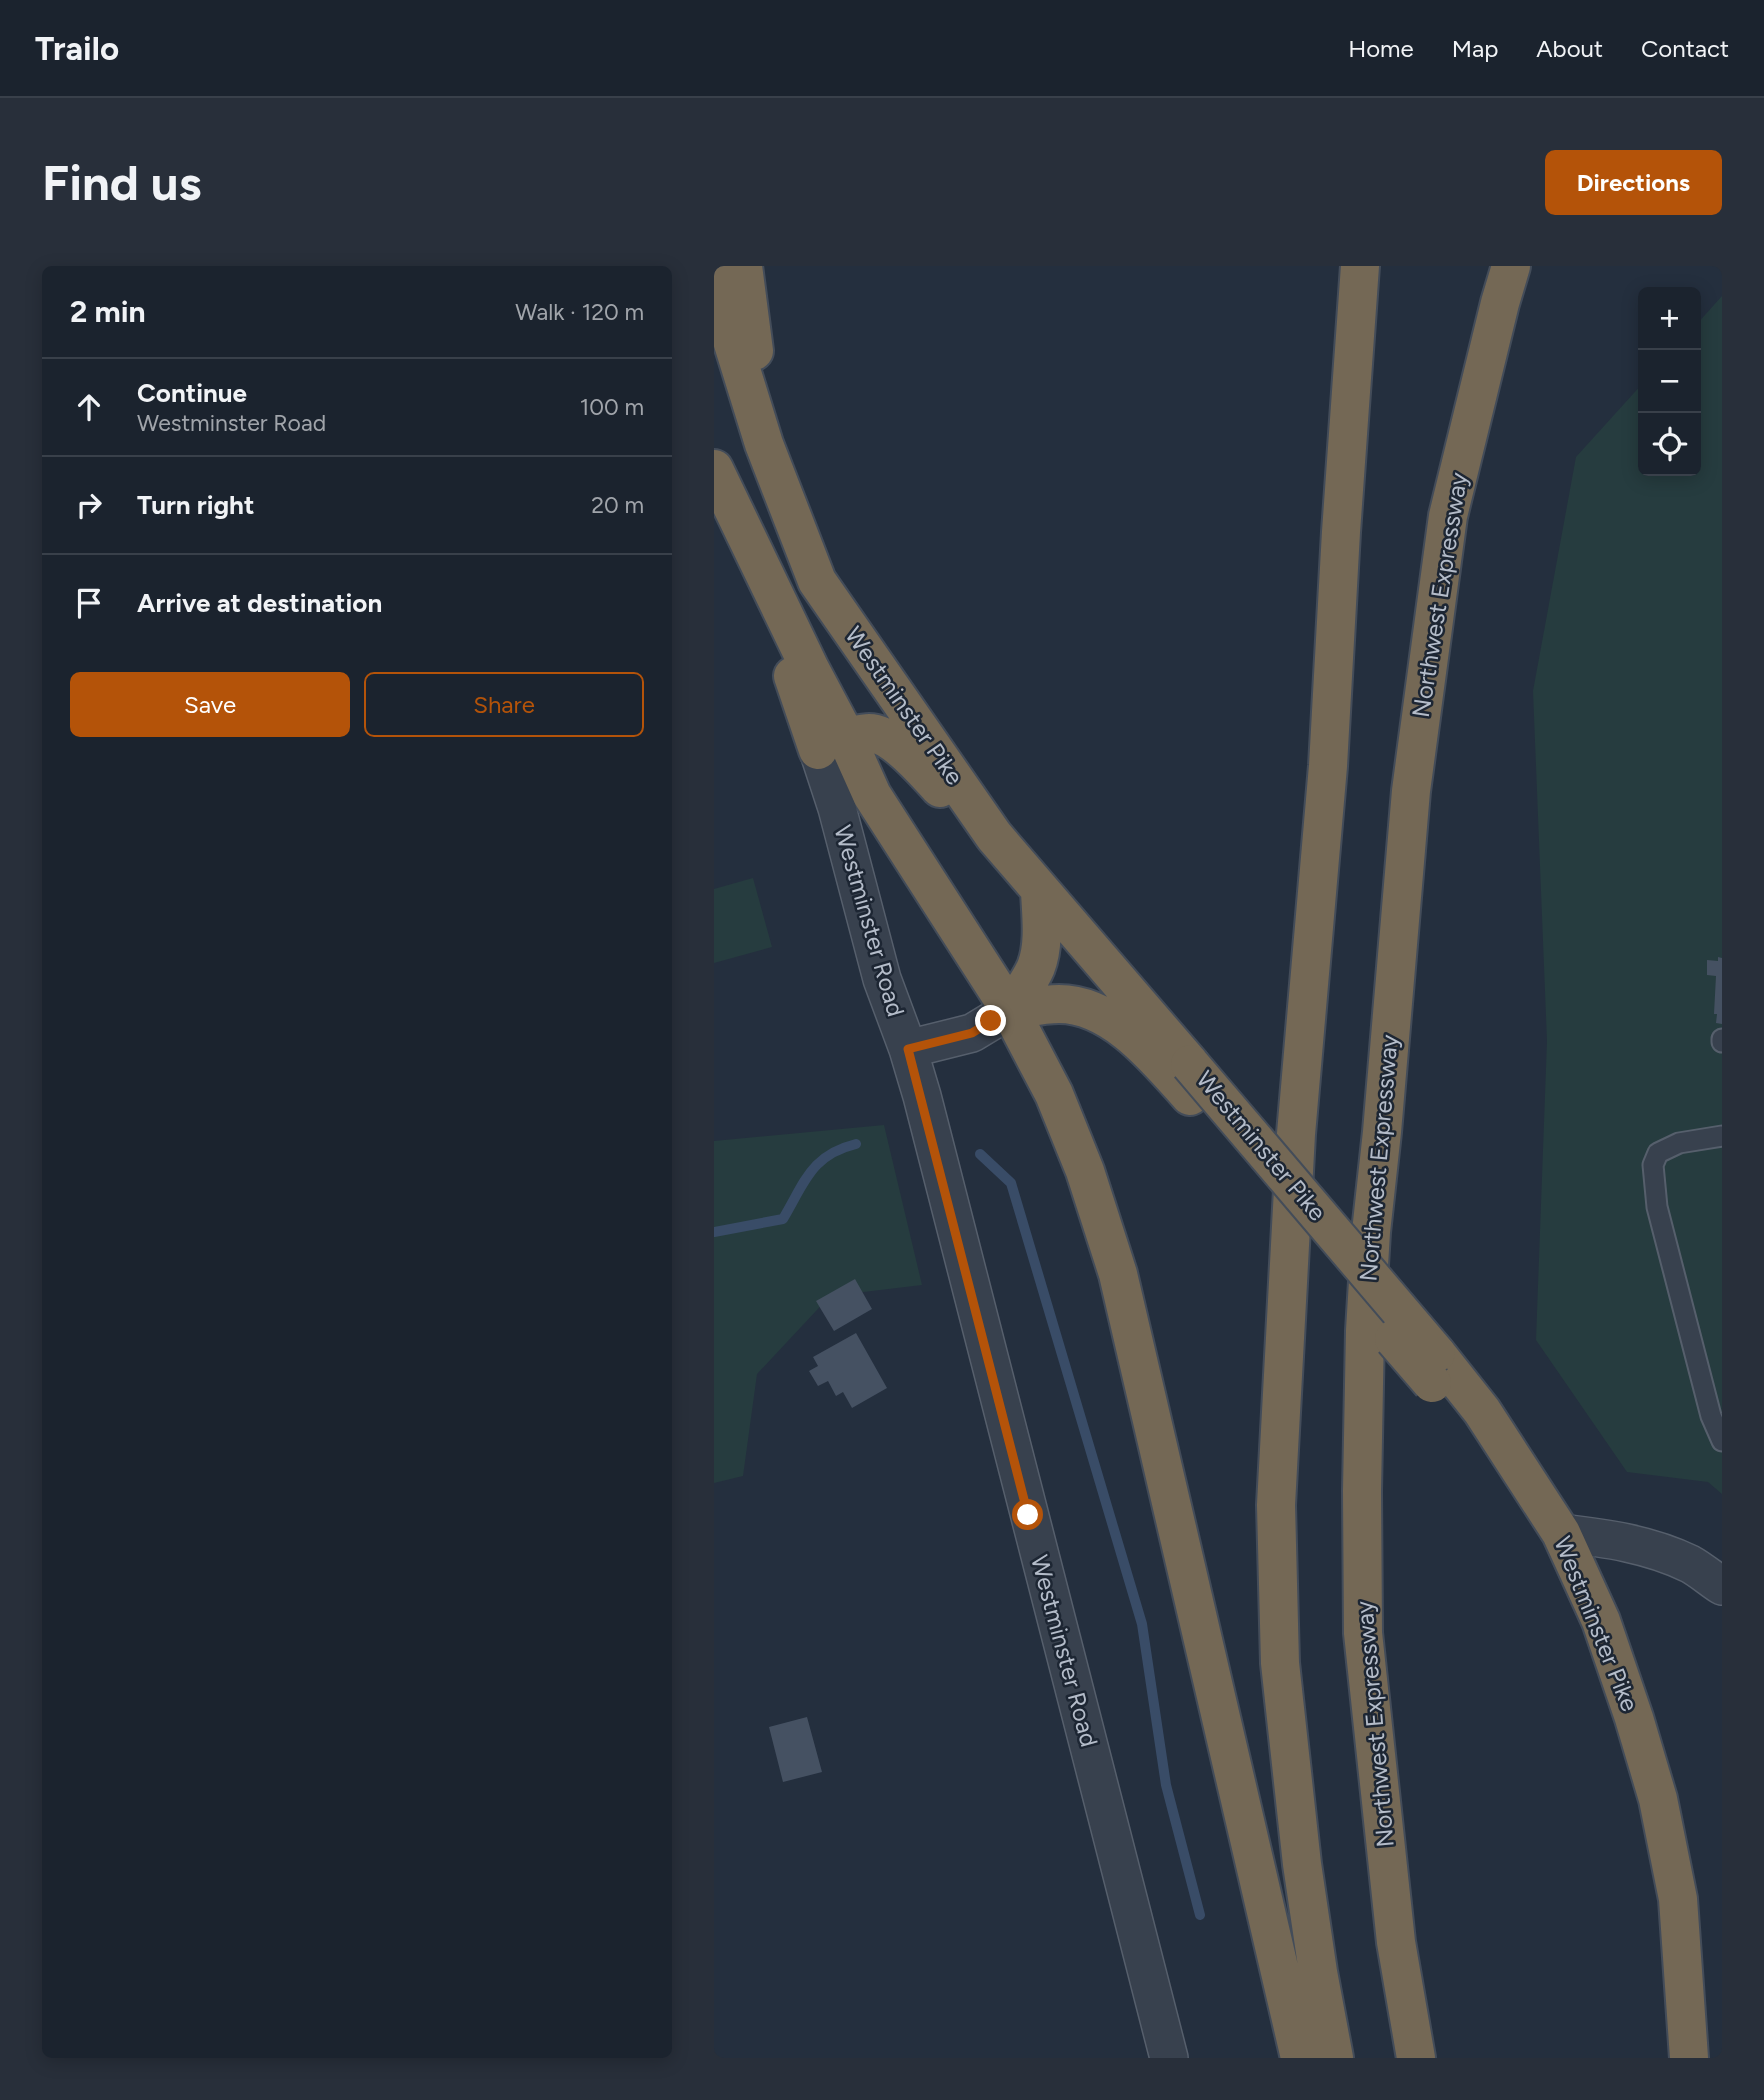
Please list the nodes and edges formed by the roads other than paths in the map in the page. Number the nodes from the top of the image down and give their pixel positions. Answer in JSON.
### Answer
{"nodes":[{"id":1,"x":743,"y":266,"type":"edge"},
{"id":2,"x":1360,"y":266,"type":"edge"},
{"id":3,"x":1511,"y":266,"type":"edge"},
{"id":4,"x":714,"y":282,"type":"edge"},
{"id":5,"x":764,"y":444,"type":"junction"},
{"id":6,"x":714,"y":471,"type":"edge"},
{"id":7,"x":832,"y":744,"type":"junction"},
{"id":8,"x":994,"y":836,"type":"junction"},
{"id":9,"x":1040,"y":891,"type":"junction"},
{"id":10,"x":1010,"y":1010,"type":"junction"},
{"id":11,"x":908,"y":1049,"type":"junction"},
{"id":12,"x":1190,"y":1080,"type":"junction"},
{"id":13,"x":1722,"y":1136,"type":"edge"},
{"id":14,"x":1722,"y":1441,"type":"edge"},
{"id":15,"x":1561,"y":1532,"type":"junction"},
{"id":16,"x":1722,"y":1586,"type":"edge"},
{"id":17,"x":1169,"y":2058,"type":"edge"},
{"id":18,"x":1300,"y":2058,"type":"edge"},
{"id":19,"x":1334,"y":2058,"type":"edge"},
{"id":20,"x":1416,"y":2058,"type":"edge"},
{"id":21,"x":1689,"y":2058,"type":"edge"}],
"edges":[{"from":1,"to":5,"type":"highway"},
{"from":2,"to":19,"type":"highway"},
{"from":3,"to":20,"type":"highway","name":"Northwest Expressway"},
{"from":4,"to":5,"type":"highway","name":"Westminster Pike"},
{"from":5,"to":8,"type":"highway","name":"Westminster Pike"},
{"from":6,"to":7,"type":"highway"},
{"from":7,"to":8,"type":"highway"},
{"from":7,"to":10,"type":"highway"},
{"from":7,"to":11,"type":"street","name":"Westminster Road"},
{"from":8,"to":9,"type":"highway","name":"Westminster Pike"},
{"from":9,"to":10,"type":"highway"},
{"from":9,"to":12,"type":"highway","name":"Westminster Pike"},
{"from":10,"to":11,"type":"street"},
{"from":10,"to":12,"type":"highway"},
{"from":10,"to":18,"type":"highway"},
{"from":11,"to":17,"type":"street","name":"Westminster Road"},
{"from":12,"to":15,"type":"highway","name":"Westminster Pike","bridge":true},
{"from":13,"to":14,"type":"lane"},
{"from":15,"to":16,"type":"street"},
{"from":15,"to":21,"type":"highway","name":"Westminster Pike"}]}
